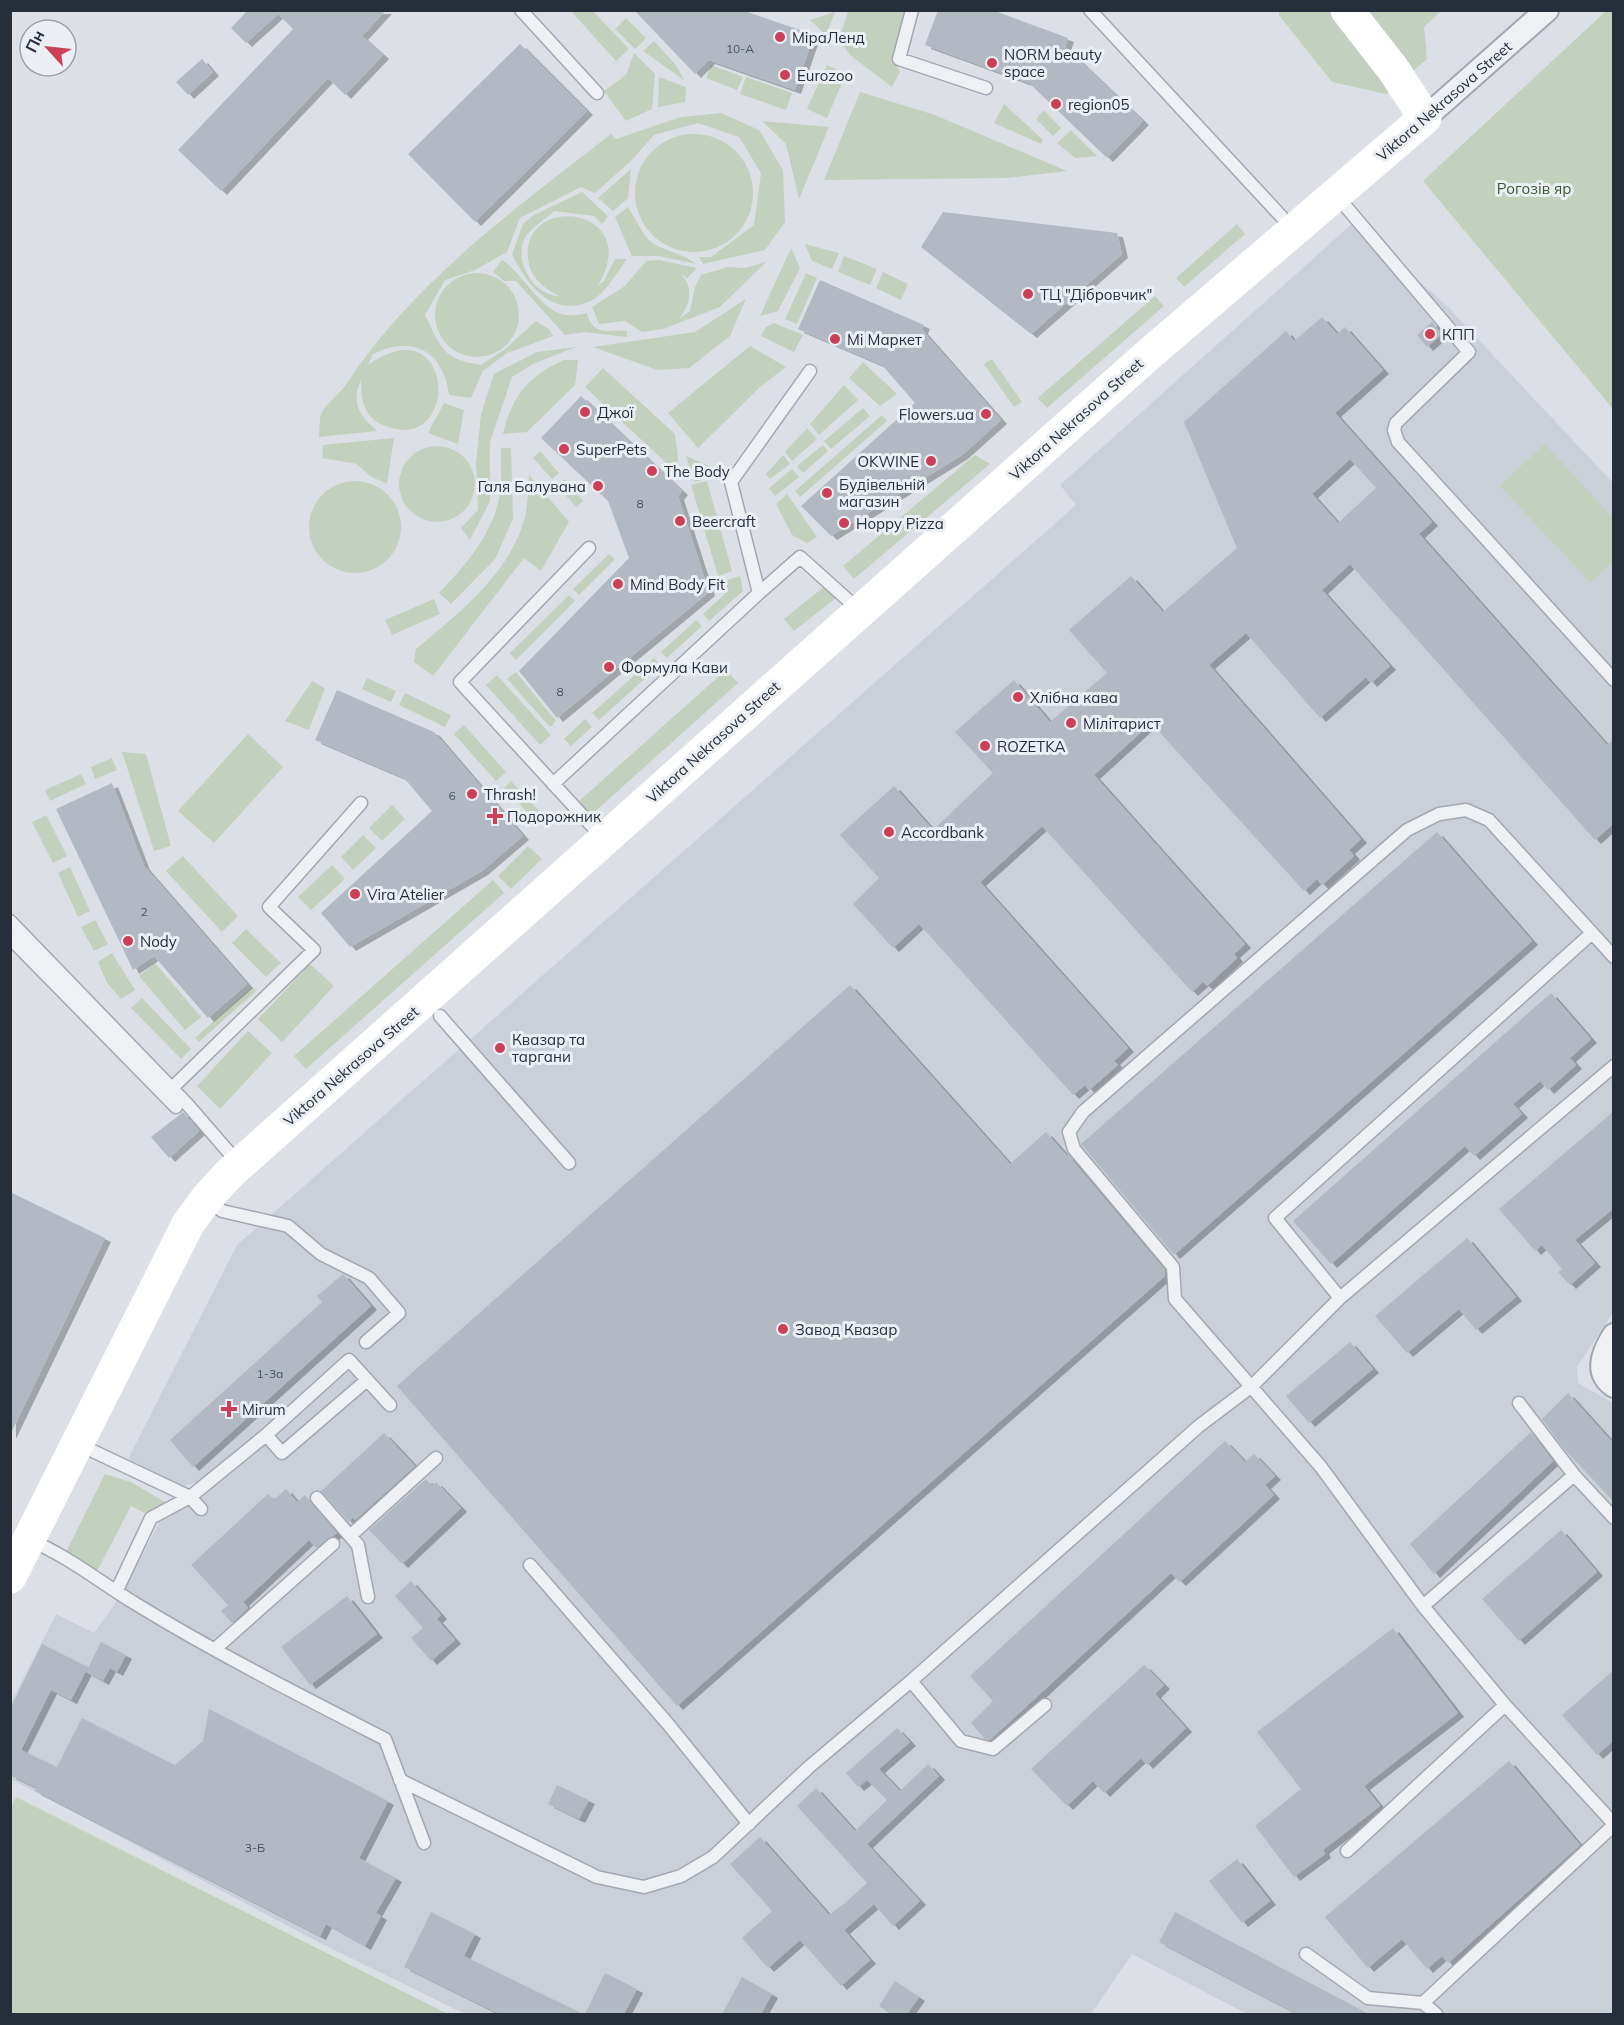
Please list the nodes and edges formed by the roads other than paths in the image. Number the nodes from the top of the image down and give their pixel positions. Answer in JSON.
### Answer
{"nodes":[{"id":1,"x":521,"y":10,"type":"edge"},
{"id":2,"x":912,"y":10,"type":"edge"},
{"id":3,"x":1090,"y":10,"type":"edge"},
{"id":4,"x":1347,"y":10,"type":"edge"},
{"id":5,"x":1547,"y":10,"type":"edge"},
{"id":6,"x":986,"y":88,"type":"dead end"},
{"id":7,"x":597,"y":93,"type":"dead end"},
{"id":8,"x":1425,"y":118,"type":"junction"},
{"id":9,"x":1336,"y":195,"type":"junction"},
{"id":10,"x":1294,"y":230,"type":"junction"},
{"id":11,"x":810,"y":371,"type":"dead end"},
{"id":12,"x":589,"y":549,"type":"dead end"},
{"id":13,"x":759,"y":593,"type":"junction"},
{"id":14,"x":860,"y":611,"type":"junction"},
{"id":15,"x":1614,"y":680,"type":"edge"},
{"id":16,"x":553,"y":784,"type":"junction"},
{"id":17,"x":361,"y":803,"type":"dead end"},
{"id":18,"x":604,"y":839,"type":"junction"},
{"id":19,"x":10,"y":921,"type":"edge"},
{"id":20,"x":1592,"y":933,"type":"junction"},
{"id":21,"x":10,"y":938,"type":"edge"},
{"id":22,"x":1614,"y":957,"type":"edge"},
{"id":23,"x":440,"y":1016,"type":"dead end"},
{"id":24,"x":1614,"y":1066,"type":"edge"},
{"id":25,"x":172,"y":1088,"type":"junction"},
{"id":26,"x":176,"y":1107,"type":"dead end"},
{"id":27,"x":568,"y":1163,"type":"dead end"},
{"id":28,"x":240,"y":1164,"type":"junction"},
{"id":29,"x":207,"y":1198,"type":"junction"},
{"id":30,"x":1340,"y":1298,"type":"junction"},
{"id":31,"x":1614,"y":1335,"type":"edge"},
{"id":32,"x":366,"y":1342,"type":"dead end"},
{"id":33,"x":367,"y":1380,"type":"junction"},
{"id":34,"x":1252,"y":1386,"type":"junction"},
{"id":35,"x":1614,"y":1386,"type":"edge"},
{"id":36,"x":1519,"y":1403,"type":"dead end"},
{"id":37,"x":390,"y":1405,"type":"dead end"},
{"id":38,"x":266,"y":1435,"type":"junction"},
{"id":39,"x":77,"y":1443,"type":"junction"},
{"id":40,"x":436,"y":1458,"type":"dead end"},
{"id":41,"x":1574,"y":1475,"type":"junction"},
{"id":42,"x":190,"y":1497,"type":"junction"},
{"id":43,"x":317,"y":1498,"type":"dead end"},
{"id":44,"x":201,"y":1509,"type":"dead end"},
{"id":45,"x":1614,"y":1518,"type":"edge"},
{"id":46,"x":350,"y":1536,"type":"junction"},
{"id":47,"x":29,"y":1540,"type":"junction"},
{"id":48,"x":333,"y":1544,"type":"dead end"},
{"id":49,"x":530,"y":1565,"type":"dead end"},
{"id":50,"x":10,"y":1577,"type":"edge"},
{"id":51,"x":117,"y":1590,"type":"junction"},
{"id":52,"x":368,"y":1597,"type":"dead end"},
{"id":53,"x":1423,"y":1606,"type":"junction"},
{"id":54,"x":215,"y":1649,"type":"junction"},
{"id":55,"x":911,"y":1681,"type":"junction"},
{"id":56,"x":1046,"y":1705,"type":"dead end"},
{"id":57,"x":1505,"y":1705,"type":"junction"},
{"id":58,"x":400,"y":1780,"type":"junction"},
{"id":59,"x":749,"y":1824,"type":"junction"},
{"id":60,"x":1614,"y":1824,"type":"edge"},
{"id":61,"x":424,"y":1843,"type":"dead end"},
{"id":62,"x":1347,"y":1851,"type":"dead end"},
{"id":63,"x":1306,"y":1954,"type":"dead end"},
{"id":64,"x":1423,"y":2003,"type":"junction"},
{"id":65,"x":1436,"y":2014,"type":"edge"}],
"edges":[{"from":1,"to":7,"type":"lane"},
{"from":2,"to":6,"type":"lane"},
{"from":3,"to":10,"type":"lane"},
{"from":4,"to":8,"type":"main road"},
{"from":5,"to":8,"type":"street","name":"Viktora Nekrasova Street"},
{"from":8,"to":9,"type":"main road","name":"Viktora Nekrasova Street"},
{"from":9,"to":10,"type":"main road","name":"Viktora Nekrasova Street"},
{"from":9,"to":15,"type":"lane"},
{"from":10,"to":14,"type":"main road","name":"Viktora Nekrasova Street"},
{"from":11,"to":13,"type":"lane"},
{"from":12,"to":16,"type":"lane"},
{"from":13,"to":14,"type":"lane"},
{"from":13,"to":16,"type":"lane"},
{"from":14,"to":18,"type":"main road","name":"Viktora Nekrasova Street"},
{"from":16,"to":18,"type":"lane"},
{"from":17,"to":25,"type":"lane"},
{"from":18,"to":28,"type":"main road","name":"Viktora Nekrasova Street"},
{"from":19,"to":25,"type":"lane"},
{"from":20,"to":22,"type":"lane"},
{"from":20,"to":30,"type":"lane"},
{"from":20,"to":34,"type":"lane"},
{"from":21,"to":26,"type":"lane"},
{"from":23,"to":27,"type":"lane"},
{"from":24,"to":30,"type":"lane"},
{"from":25,"to":28,"type":"lane"},
{"from":28,"to":29,"type":"main road","name":"Viktora Nekrasova Street"},
{"from":29,"to":32,"type":"lane"},
{"from":29,"to":39,"type":"main road","name":"Viktora Nekrasova Street"},
{"from":30,"to":34,"type":"lane"},
{"from":31,"to":35,"type":"street"},
{"from":33,"to":37,"type":"lane"},
{"from":33,"to":38,"type":"lane"},
{"from":33,"to":38,"type":"lane"},
{"from":34,"to":53,"type":"lane"},
{"from":34,"to":55,"type":"lane"},
{"from":36,"to":41,"type":"lane"},
{"from":38,"to":42,"type":"lane"},
{"from":39,"to":42,"type":"lane"},
{"from":39,"to":47,"type":"main road","name":"Viktora Nekrasova Street"},
{"from":40,"to":46,"type":"lane"},
{"from":41,"to":45,"type":"lane"},
{"from":41,"to":53,"type":"lane"},
{"from":42,"to":44,"type":"lane"},
{"from":42,"to":51,"type":"lane"},
{"from":43,"to":46,"type":"lane"},
{"from":46,"to":52,"type":"lane"},
{"from":47,"to":50,"type":"main road","name":"Viktora Nekrasova Street"},
{"from":47,"to":51,"type":"lane"},
{"from":48,"to":54,"type":"lane"},
{"from":49,"to":59,"type":"lane"},
{"from":51,"to":54,"type":"lane"},
{"from":53,"to":57,"type":"lane"},
{"from":54,"to":58,"type":"lane"},
{"from":55,"to":56,"type":"lane"},
{"from":55,"to":59,"type":"lane"},
{"from":57,"to":60,"type":"lane"},
{"from":57,"to":62,"type":"lane"},
{"from":58,"to":59,"type":"lane"},
{"from":58,"to":61,"type":"lane"},
{"from":60,"to":64,"type":"lane"},
{"from":63,"to":64,"type":"lane"},
{"from":64,"to":65,"type":"lane"}]}
